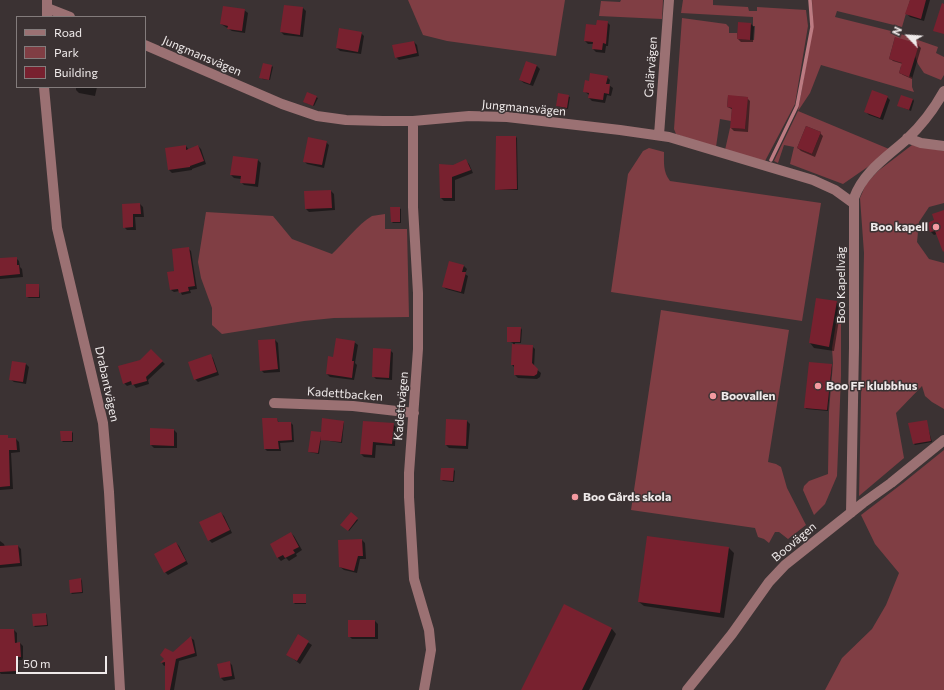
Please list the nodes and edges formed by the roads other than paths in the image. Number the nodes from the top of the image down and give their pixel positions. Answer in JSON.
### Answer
{"nodes":[{"id":1,"x":669,"y":0,"type":"edge"},
{"id":2,"x":47,"y":8,"type":"edge"},
{"id":3,"x":67,"y":16,"type":"edge"},
{"id":4,"x":146,"y":45,"type":"edge"},
{"id":5,"x":44,"y":88,"type":"edge"},
{"id":6,"x":944,"y":91,"type":"edge"},
{"id":7,"x":413,"y":121,"type":"junction"},
{"id":8,"x":659,"y":135,"type":"junction"},
{"id":9,"x":908,"y":138,"type":"junction"},
{"id":10,"x":944,"y":146,"type":"edge"},
{"id":11,"x":853,"y":203,"type":"junction"},
{"id":12,"x":274,"y":403,"type":"dead end"},
{"id":13,"x":414,"y":412,"type":"junction"},
{"id":14,"x":944,"y":440,"type":"edge"},
{"id":15,"x":850,"y":514,"type":"junction"},
{"id":16,"x":120,"y":690,"type":"edge"},
{"id":17,"x":424,"y":690,"type":"edge"},
{"id":18,"x":687,"y":690,"type":"edge"}],
"edges":[{"from":1,"to":8,"type":"street","name":"Galärvägen"},
{"from":2,"to":3,"type":"street"},
{"from":4,"to":7,"type":"street","name":"Jungmansvägen"},
{"from":5,"to":16,"type":"street","name":"Drabantvägen"},
{"from":6,"to":9,"type":"street","name":"Boo Kapellväg"},
{"from":7,"to":8,"type":"street","name":"Jungmansvägen"},
{"from":7,"to":13,"type":"street","name":"Kadettvägen"},
{"from":8,"to":11,"type":"street","name":"Jungmansvägen"},
{"from":9,"to":10,"type":"street"},
{"from":9,"to":11,"type":"street","name":"Boo Kapellväg"},
{"from":11,"to":15,"type":"street","name":"Boo Kapellväg"},
{"from":12,"to":13,"type":"street","name":"Kadettbacken"},
{"from":13,"to":17,"type":"street","name":"Kadettvägen"},
{"from":14,"to":15,"type":"street","name":"Boovägen"},
{"from":15,"to":18,"type":"street","name":"Boovägen"}]}
